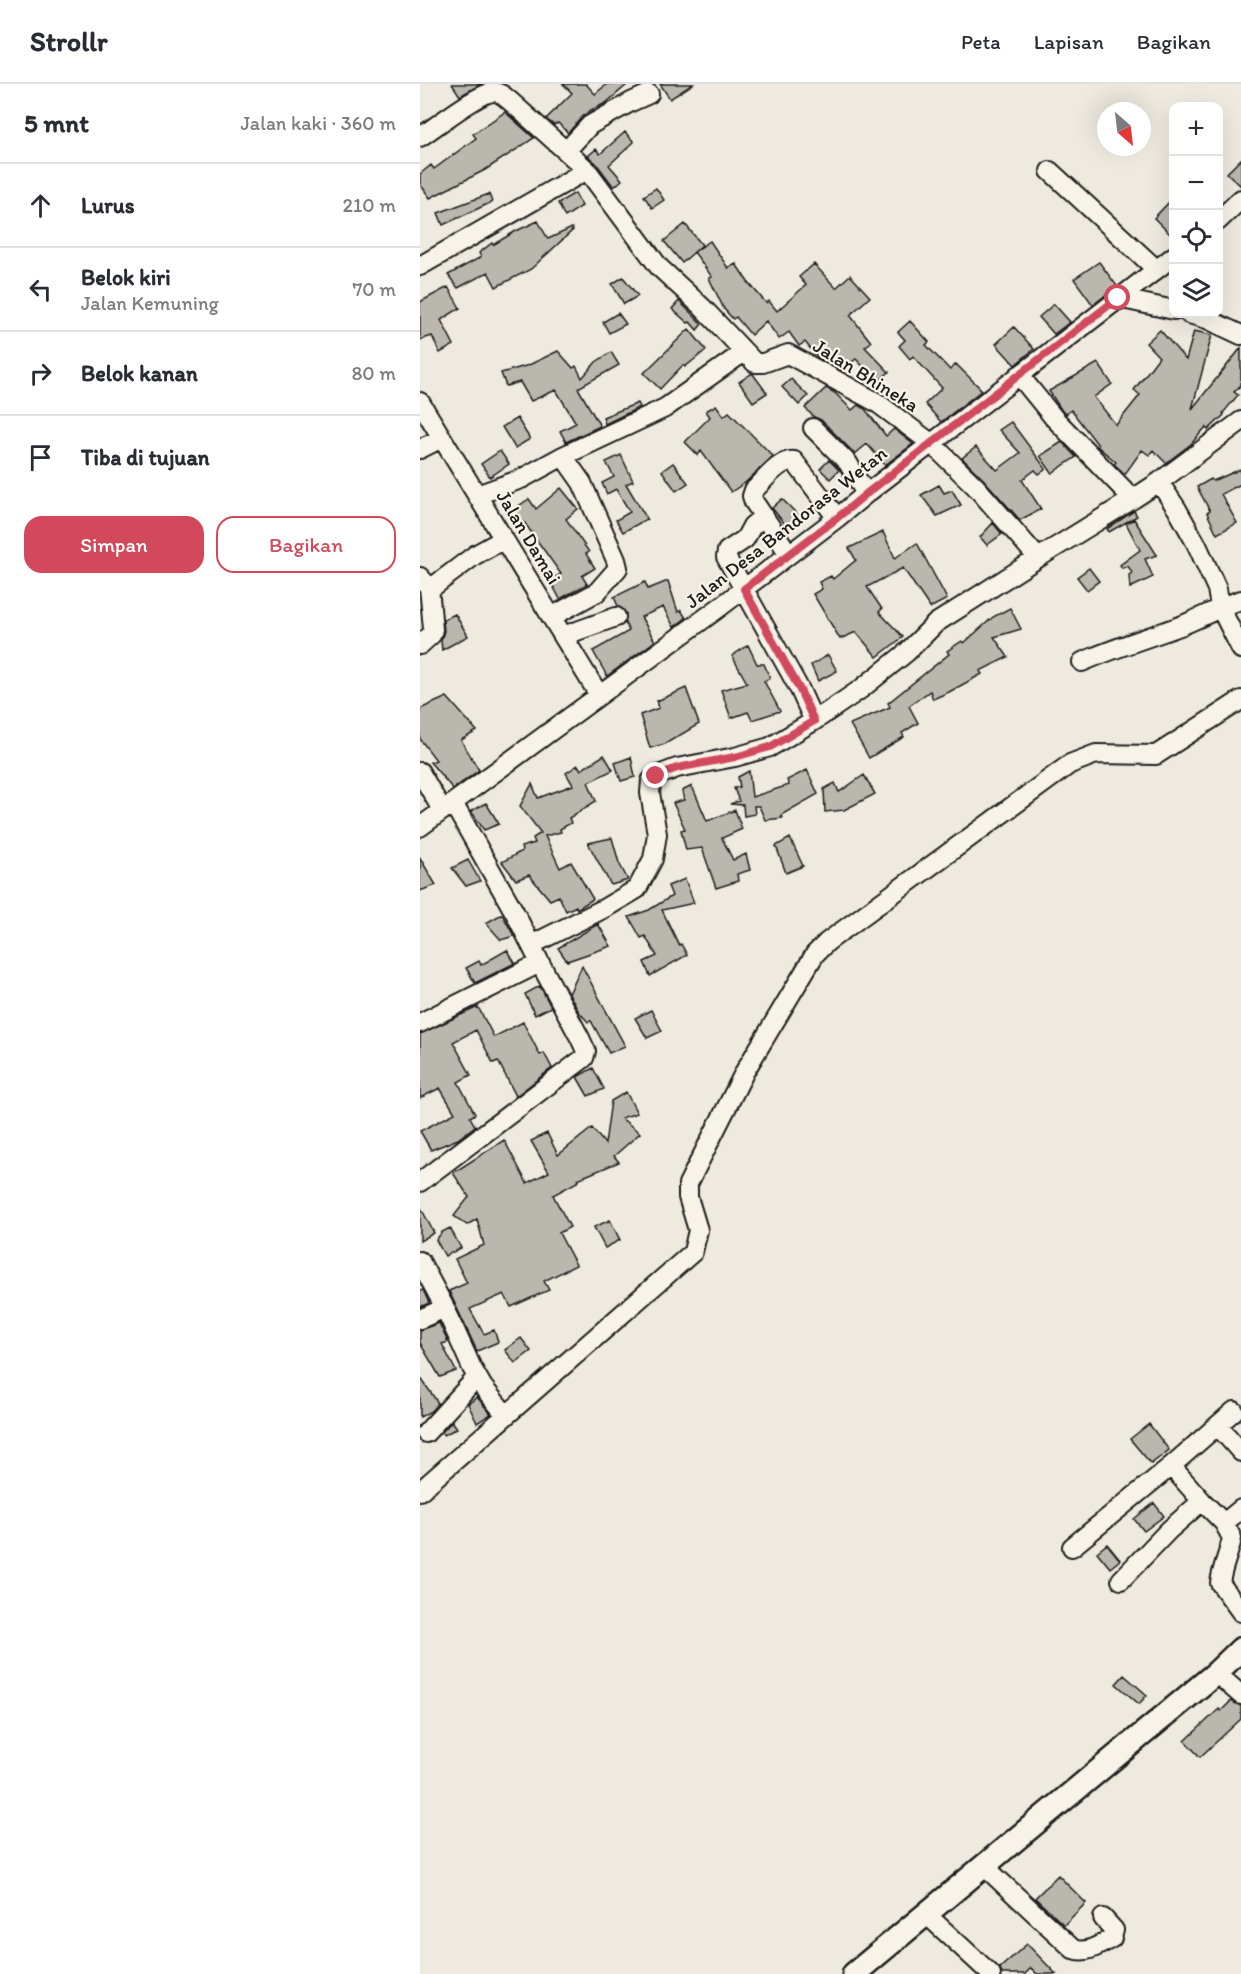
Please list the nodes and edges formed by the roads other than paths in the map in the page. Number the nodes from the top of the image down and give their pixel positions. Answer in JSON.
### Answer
{"nodes":[{"id":1,"x":650,"y":94,"type":"dead end"},
{"id":2,"x":420,"y":138,"type":"edge"},
{"id":3,"x":566,"y":151,"type":"junction"},
{"id":4,"x":587,"y":170,"type":"junction"},
{"id":5,"x":1050,"y":171,"type":"dead end"},
{"id":6,"x":1241,"y":199,"type":"edge"},
{"id":7,"x":1223,"y":216,"type":"edge"},
{"id":8,"x":1169,"y":259,"type":"edge"},
{"id":9,"x":420,"y":266,"type":"edge"},
{"id":10,"x":1156,"y":269,"type":"junction"},
{"id":11,"x":1118,"y":298,"type":"junction"},
{"id":12,"x":1169,"y":309,"type":"edge"},
{"id":13,"x":1203,"y":318,"type":"edge"},
{"id":14,"x":1241,"y":335,"type":"edge"},
{"id":15,"x":744,"y":352,"type":"junction"},
{"id":16,"x":1019,"y":375,"type":"junction"},
{"id":17,"x":420,"y":402,"type":"edge"},
{"id":18,"x":1241,"y":421,"type":"edge"},
{"id":19,"x":813,"y":428,"type":"dead end"},
{"id":20,"x":442,"y":438,"type":"junction"},
{"id":21,"x":931,"y":443,"type":"junction"},
{"id":22,"x":420,"y":449,"type":"edge"},
{"id":23,"x":563,"y":456,"type":"junction"},
{"id":24,"x":1159,"y":482,"type":"junction"},
{"id":25,"x":866,"y":494,"type":"junction"},
{"id":26,"x":477,"y":495,"type":"junction"},
{"id":27,"x":1133,"y":499,"type":"junction"},
{"id":28,"x":764,"y":516,"type":"junction"},
{"id":29,"x":837,"y":518,"type":"junction"},
{"id":30,"x":504,"y":539,"type":"junction"},
{"id":31,"x":789,"y":554,"type":"junction"},
{"id":32,"x":1038,"y":558,"type":"junction"},
{"id":33,"x":424,"y":582,"type":"edge"},
{"id":34,"x":744,"y":589,"type":"junction"},
{"id":35,"x":1241,"y":600,"type":"edge"},
{"id":36,"x":1220,"y":607,"type":"junction"},
{"id":37,"x":551,"y":617,"type":"junction"},
{"id":38,"x":616,"y":617,"type":"dead end"},
{"id":39,"x":563,"y":636,"type":"junction"},
{"id":40,"x":420,"y":645,"type":"edge"},
{"id":41,"x":1241,"y":649,"type":"edge"},
{"id":42,"x":1082,"y":662,"type":"dead end"},
{"id":43,"x":599,"y":695,"type":"junction"},
{"id":44,"x":1241,"y":700,"type":"edge"},
{"id":45,"x":814,"y":721,"type":"junction"},
{"id":46,"x":420,"y":772,"type":"edge"},
{"id":47,"x":448,"y":806,"type":"junction"},
{"id":48,"x":420,"y":827,"type":"edge"},
{"id":49,"x":531,"y":945,"type":"junction"},
{"id":50,"x":540,"y":963,"type":"junction"},
{"id":51,"x":420,"y":1023,"type":"edge"},
{"id":52,"x":420,"y":1182,"type":"edge"},
{"id":53,"x":420,"y":1261,"type":"edge"},
{"id":54,"x":445,"y":1308,"type":"junction"},
{"id":55,"x":420,"y":1319,"type":"edge"},
{"id":56,"x":477,"y":1377,"type":"junction"},
{"id":57,"x":1234,"y":1411,"type":"dead end"},
{"id":58,"x":506,"y":1415,"type":"junction"},
{"id":59,"x":1218,"y":1426,"type":"junction"},
{"id":60,"x":426,"y":1432,"type":"dead end"},
{"id":61,"x":1241,"y":1452,"type":"edge"},
{"id":62,"x":1171,"y":1466,"type":"junction"},
{"id":63,"x":420,"y":1491,"type":"edge"},
{"id":64,"x":1202,"y":1501,"type":"junction"},
{"id":65,"x":1241,"y":1509,"type":"edge"},
{"id":66,"x":1224,"y":1523,"type":"junction"},
{"id":67,"x":1072,"y":1547,"type":"dead end"},
{"id":68,"x":1121,"y":1580,"type":"dead end"},
{"id":69,"x":1241,"y":1612,"type":"edge"},
{"id":70,"x":1241,"y":1649,"type":"edge"},
{"id":71,"x":1216,"y":1673,"type":"junction"},
{"id":72,"x":1241,"y":1695,"type":"edge"},
{"id":73,"x":984,"y":1866,"type":"junction"},
{"id":74,"x":926,"y":1914,"type":"junction"},
{"id":75,"x":1103,"y":1918,"type":"dead end"},
{"id":76,"x":854,"y":1974,"type":"edge"},
{"id":77,"x":991,"y":1974,"type":"edge"}],
"edges":[{"from":1,"to":3,"type":"street"},
{"from":2,"to":3,"type":"street"},
{"from":3,"to":4,"type":"street"},
{"from":4,"to":9,"type":"street"},
{"from":4,"to":15,"type":"street"},
{"from":5,"to":10,"type":"street"},
{"from":6,"to":7,"type":"street"},
{"from":8,"to":10,"type":"street","name":"Jalan Desa Bandorasa Wetan"},
{"from":10,"to":11,"type":"street","name":"Jalan Desa Bandorasa Wetan"},
{"from":11,"to":12,"type":"street"},
{"from":11,"to":16,"type":"street","name":"Jalan Desa Bandorasa Wetan"},
{"from":13,"to":14,"type":"street"},
{"from":15,"to":21,"type":"street","name":"Jalan Bhineka"},
{"from":15,"to":23,"type":"street"},
{"from":16,"to":21,"type":"street","name":"Jalan Desa Bandorasa Wetan"},
{"from":16,"to":27,"type":"street"},
{"from":17,"to":20,"type":"street","name":"Jalan Damai"},
{"from":18,"to":24,"type":"street"},
{"from":19,"to":25,"type":"street"},
{"from":20,"to":22,"type":"street"},
{"from":20,"to":26,"type":"street","name":"Jalan Damai"},
{"from":21,"to":25,"type":"street","name":"Jalan Desa Bandorasa Wetan"},
{"from":21,"to":32,"type":"street"},
{"from":23,"to":26,"type":"street"},
{"from":23,"to":37,"type":"street"},
{"from":24,"to":27,"type":"street"},
{"from":24,"to":36,"type":"street"},
{"from":25,"to":29,"type":"street","name":"Jalan Desa Bandorasa Wetan"},
{"from":26,"to":30,"type":"street","name":"Jalan Damai"},
{"from":27,"to":32,"type":"street"},
{"from":28,"to":29,"type":"street"},
{"from":28,"to":31,"type":"street"},
{"from":28,"to":34,"type":"street"},
{"from":29,"to":31,"type":"street","name":"Jalan Desa Bandorasa Wetan"},
{"from":30,"to":33,"type":"street"},
{"from":30,"to":37,"type":"street","name":"Jalan Damai"},
{"from":31,"to":34,"type":"street","name":"Jalan Desa Bandorasa Wetan"},
{"from":32,"to":45,"type":"street"},
{"from":33,"to":40,"type":"street"},
{"from":34,"to":43,"type":"street","name":"Jalan Desa Bandorasa Wetan"},
{"from":34,"to":45,"type":"street"},
{"from":35,"to":36,"type":"street"},
{"from":36,"to":41,"type":"street"},
{"from":36,"to":42,"type":"street"},
{"from":37,"to":39,"type":"street","name":"Jalan Damai"},
{"from":38,"to":39,"type":"street"},
{"from":39,"to":43,"type":"street","name":"Jalan Damai"},
{"from":43,"to":47,"type":"street","name":"Jalan Desa Bandorasa Wetan"},
{"from":44,"to":58,"type":"street"},
{"from":45,"to":49,"type":"street"},
{"from":46,"to":47,"type":"street"},
{"from":47,"to":48,"type":"street","name":"Jalan Desa Bandorasa Wetan"},
{"from":47,"to":49,"type":"street"},
{"from":49,"to":50,"type":"street"},
{"from":50,"to":51,"type":"street"},
{"from":50,"to":52,"type":"street"},
{"from":53,"to":54,"type":"street"},
{"from":54,"to":55,"type":"street"},
{"from":54,"to":56,"type":"street"},
{"from":56,"to":58,"type":"street"},
{"from":56,"to":60,"type":"street"},
{"from":57,"to":59,"type":"street"},
{"from":58,"to":63,"type":"street"},
{"from":59,"to":61,"type":"street"},
{"from":59,"to":62,"type":"street"},
{"from":62,"to":64,"type":"street"},
{"from":62,"to":67,"type":"street"},
{"from":64,"to":66,"type":"street"},
{"from":64,"to":68,"type":"street"},
{"from":65,"to":66,"type":"street"},
{"from":66,"to":69,"type":"street"},
{"from":70,"to":71,"type":"street"},
{"from":71,"to":72,"type":"street"},
{"from":71,"to":73,"type":"street"},
{"from":73,"to":74,"type":"street"},
{"from":73,"to":75,"type":"street"},
{"from":74,"to":76,"type":"street"},
{"from":74,"to":77,"type":"street"}]}
